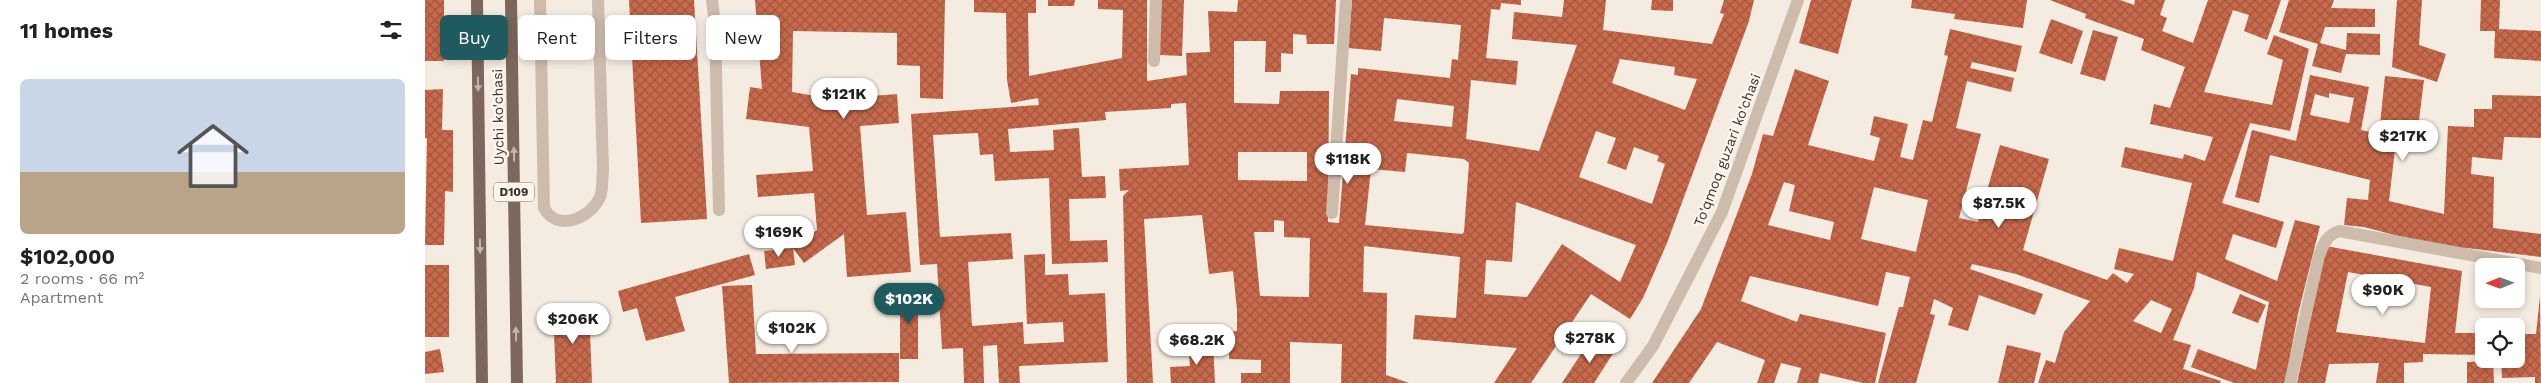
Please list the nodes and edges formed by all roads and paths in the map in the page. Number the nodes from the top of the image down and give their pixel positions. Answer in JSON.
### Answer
{"nodes":[{"id":1,"x":477,"y":0,"type":"edge"},
{"id":2,"x":511,"y":0,"type":"edge"},
{"id":3,"x":540,"y":0,"type":"edge"},
{"id":4,"x":598,"y":0,"type":"edge"},
{"id":5,"x":712,"y":0,"type":"edge"},
{"id":6,"x":1156,"y":0,"type":"edge"},
{"id":7,"x":1346,"y":0,"type":"edge"},
{"id":8,"x":1797,"y":0,"type":"edge"},
{"id":9,"x":1154,"y":61,"type":"dead end"},
{"id":10,"x":719,"y":210,"type":"dead end"},
{"id":11,"x":1333,"y":213,"type":"dead end"},
{"id":12,"x":2541,"y":268,"type":"edge"},
{"id":13,"x":482,"y":383,"type":"edge"},
{"id":14,"x":517,"y":383,"type":"edge"},
{"id":15,"x":1626,"y":383,"type":"edge"},
{"id":16,"x":2290,"y":383,"type":"edge"}],
"edges":[{"from":1,"to":13,"type":"main road","name":"Uychi ko'chasi","number":"D109","one_way":true},
{"from":14,"to":2,"type":"main road","name":"Uychi ko'chasi","number":"D109","one_way":true},
{"from":3,"to":4,"type":"street"},
{"from":5,"to":10,"type":"street"},
{"from":6,"to":9,"type":"street"},
{"from":7,"to":11,"type":"street"},
{"from":8,"to":15,"type":"street","name":"To'qmoq guzari ko'chasi"},
{"from":12,"to":16,"type":"street"}]}
